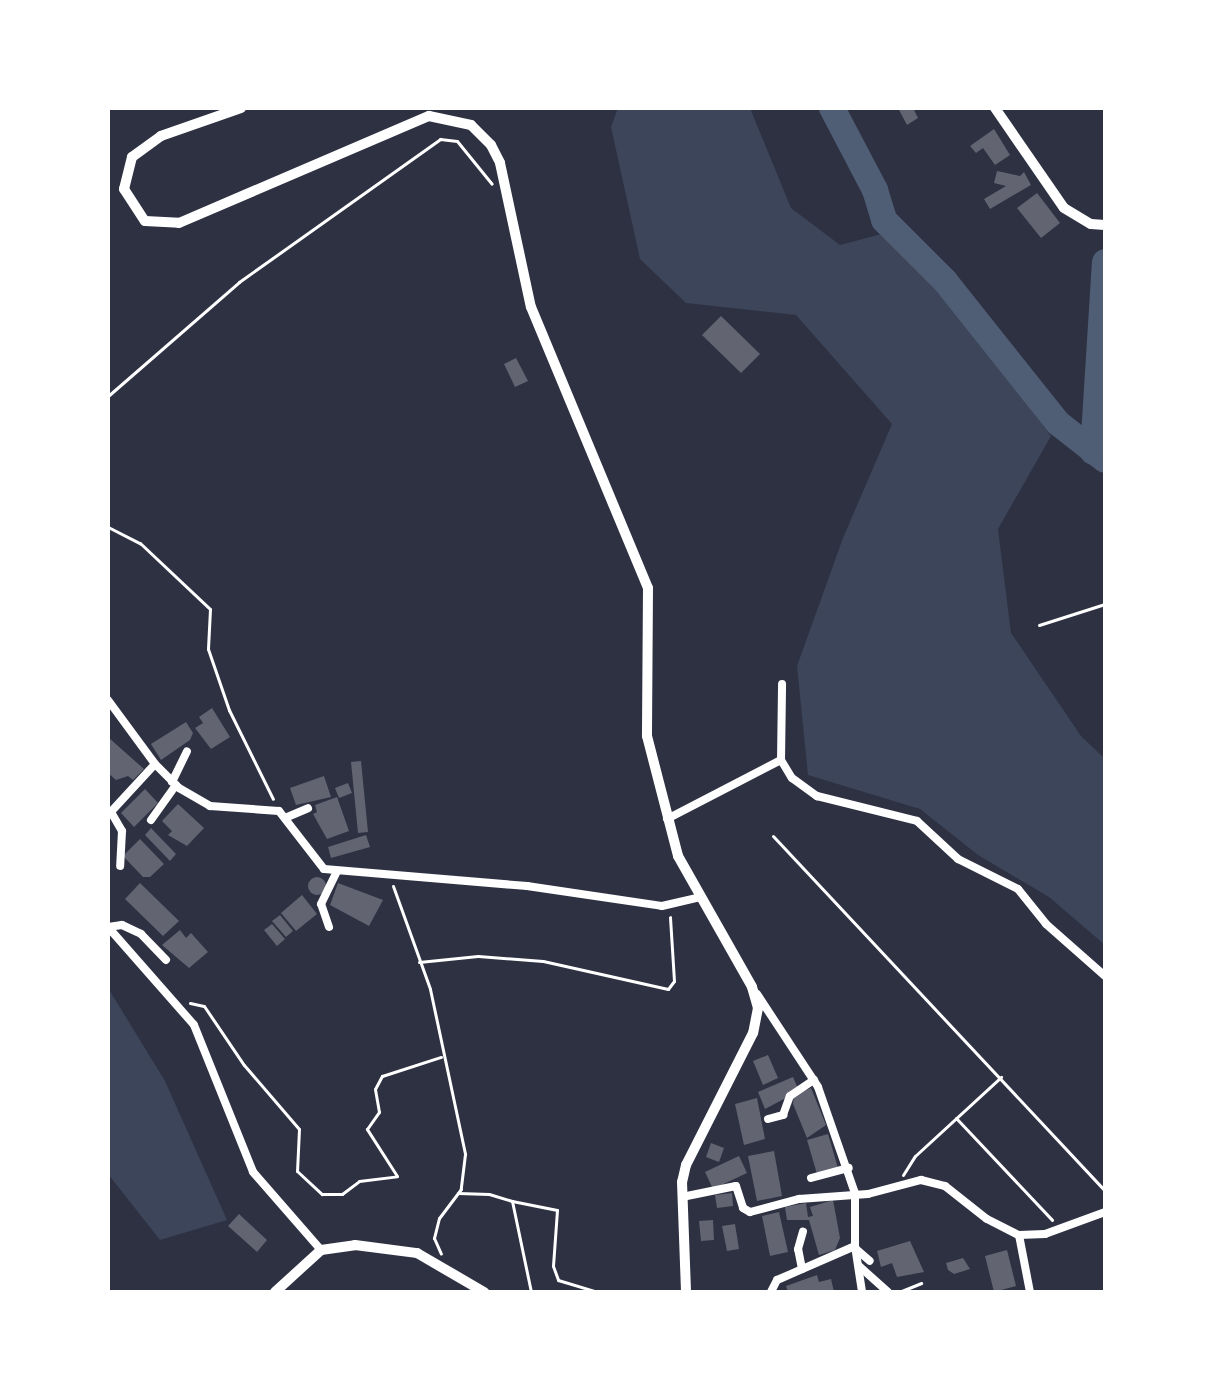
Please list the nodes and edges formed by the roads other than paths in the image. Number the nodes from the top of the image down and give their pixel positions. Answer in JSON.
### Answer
{"nodes":[{"id":1,"x":241,"y":108,"type":"edge"},
{"id":2,"x":995,"y":108,"type":"edge"},
{"id":3,"x":1105,"y":225,"type":"edge"},
{"id":4,"x":782,"y":684,"type":"dead end"},
{"id":5,"x":108,"y":700,"type":"edge"},
{"id":6,"x":187,"y":751,"type":"dead end"},
{"id":7,"x":781,"y":760,"type":"junction"},
{"id":8,"x":155,"y":764,"type":"junction"},
{"id":9,"x":174,"y":783,"type":"junction"},
{"id":10,"x":308,"y":808,"type":"dead end"},
{"id":11,"x":109,"y":813,"type":"edge"},
{"id":12,"x":282,"y":815,"type":"junction"},
{"id":13,"x":667,"y":819,"type":"junction"},
{"id":14,"x":151,"y":820,"type":"dead end"},
{"id":15,"x":120,"y":866,"type":"dead end"},
{"id":16,"x":337,"y":871,"type":"junction"},
{"id":17,"x":698,"y":898,"type":"junction"},
{"id":18,"x":108,"y":927,"type":"edge"},
{"id":19,"x":329,"y":927,"type":"dead end"},
{"id":20,"x":166,"y":960,"type":"dead end"},
{"id":21,"x":1105,"y":976,"type":"edge"},
{"id":22,"x":752,"y":987,"type":"junction"},
{"id":23,"x":814,"y":1080,"type":"junction"},
{"id":24,"x":768,"y":1119,"type":"dead end"},
{"id":25,"x":849,"y":1168,"type":"junction"},
{"id":26,"x":811,"y":1178,"type":"dead end"},
{"id":27,"x":855,"y":1193,"type":"junction"},
{"id":28,"x":682,"y":1197,"type":"junction"},
{"id":29,"x":1105,"y":1212,"type":"edge"},
{"id":30,"x":803,"y":1232,"type":"dead end"},
{"id":31,"x":1019,"y":1235,"type":"junction"},
{"id":32,"x":855,"y":1247,"type":"junction"},
{"id":33,"x":321,"y":1250,"type":"junction"},
{"id":34,"x":870,"y":1261,"type":"dead end"},
{"id":35,"x":859,"y":1266,"type":"junction"},
{"id":36,"x":802,"y":1269,"type":"junction"},
{"id":37,"x":275,"y":1292,"type":"edge"},
{"id":38,"x":484,"y":1292,"type":"edge"},
{"id":39,"x":686,"y":1292,"type":"edge"},
{"id":40,"x":771,"y":1292,"type":"edge"},
{"id":41,"x":862,"y":1292,"type":"edge"},
{"id":42,"x":888,"y":1292,"type":"edge"},
{"id":43,"x":1030,"y":1292,"type":"edge"}],
"edges":[{"from":1,"to":13,"type":"street"},
{"from":2,"to":3,"type":"street"},
{"from":4,"to":7,"type":"street"},
{"from":5,"to":8,"type":"street"},
{"from":6,"to":9,"type":"street"},
{"from":7,"to":13,"type":"street"},
{"from":7,"to":21,"type":"street"},
{"from":8,"to":9,"type":"street"},
{"from":8,"to":11,"type":"street"},
{"from":9,"to":12,"type":"street"},
{"from":9,"to":14,"type":"street"},
{"from":10,"to":12,"type":"street"},
{"from":11,"to":15,"type":"street"},
{"from":12,"to":16,"type":"street"},
{"from":13,"to":17,"type":"street"},
{"from":16,"to":17,"type":"street"},
{"from":16,"to":19,"type":"street"},
{"from":17,"to":22,"type":"street"},
{"from":18,"to":20,"type":"street"},
{"from":18,"to":33,"type":"street"},
{"from":22,"to":23,"type":"street"},
{"from":22,"to":28,"type":"street"},
{"from":23,"to":24,"type":"street"},
{"from":23,"to":25,"type":"street"},
{"from":25,"to":26,"type":"street"},
{"from":25,"to":27,"type":"street"},
{"from":27,"to":28,"type":"street"},
{"from":27,"to":31,"type":"street"},
{"from":27,"to":32,"type":"street"},
{"from":28,"to":39,"type":"street"},
{"from":29,"to":31,"type":"street"},
{"from":30,"to":36,"type":"street"},
{"from":31,"to":43,"type":"street"},
{"from":32,"to":34,"type":"street"},
{"from":32,"to":35,"type":"street"},
{"from":32,"to":36,"type":"street"},
{"from":33,"to":37,"type":"street"},
{"from":33,"to":38,"type":"street"},
{"from":35,"to":41,"type":"street"},
{"from":35,"to":42,"type":"street"},
{"from":36,"to":40,"type":"street"}]}
